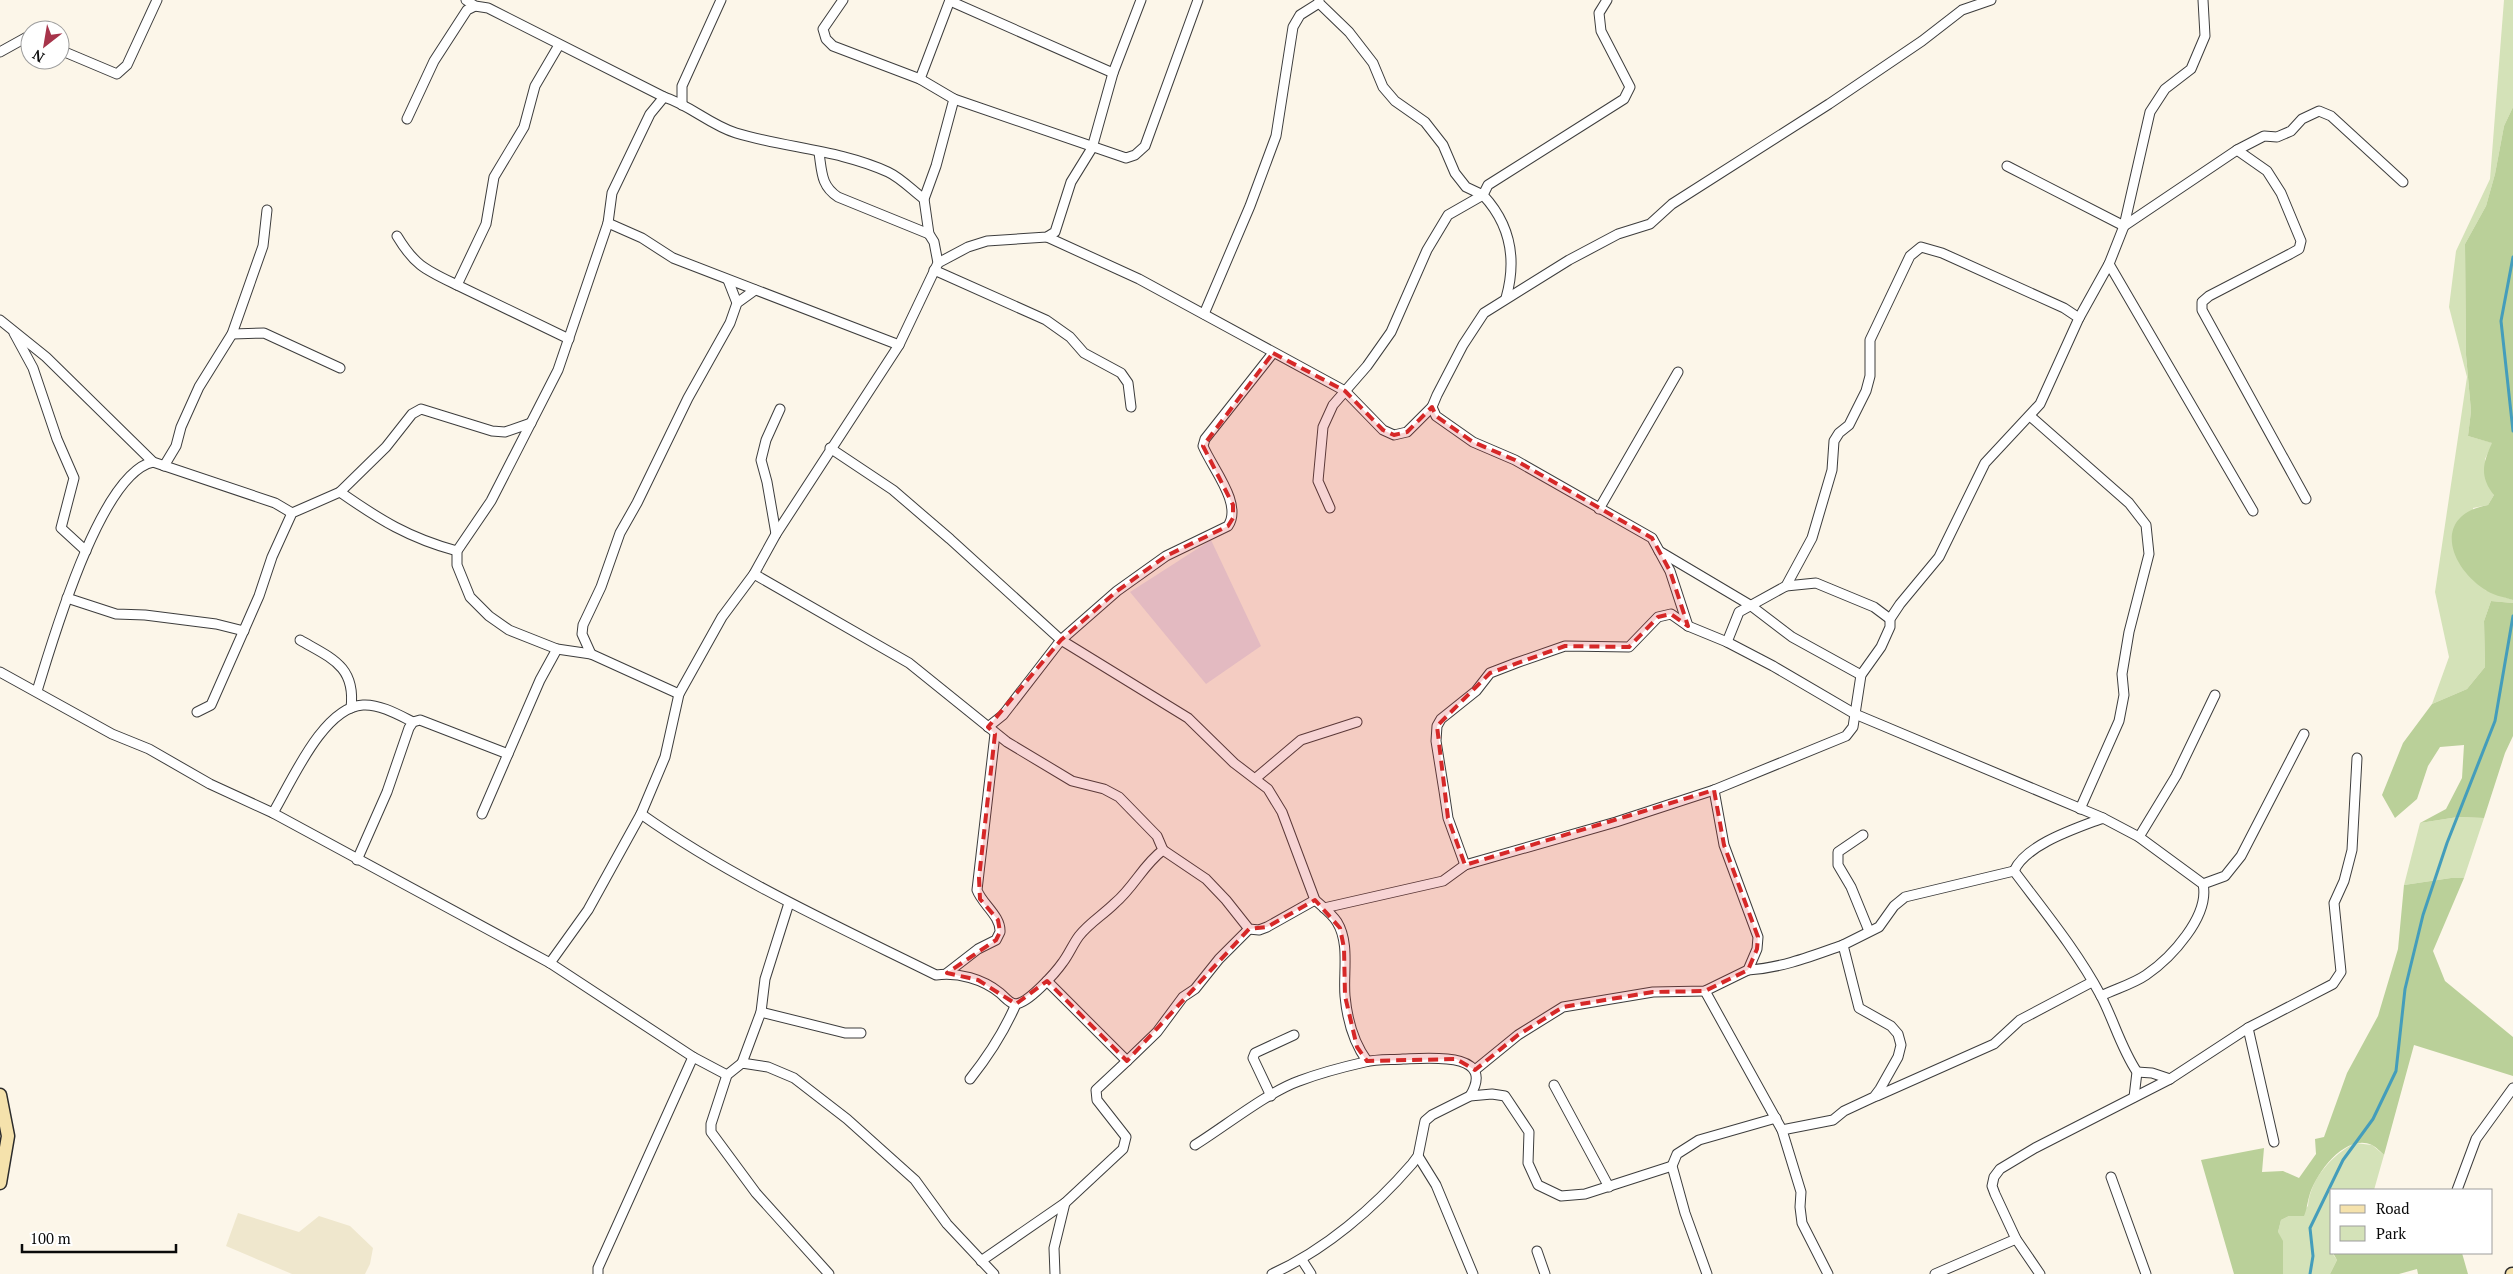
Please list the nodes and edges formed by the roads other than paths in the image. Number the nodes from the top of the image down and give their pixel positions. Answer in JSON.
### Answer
{"nodes":[{"id":1,"x":157,"y":0,"type":"edge"},
{"id":2,"x":466,"y":0,"type":"edge"},
{"id":3,"x":721,"y":0,"type":"edge"},
{"id":4,"x":844,"y":0,"type":"edge"},
{"id":5,"x":1142,"y":0,"type":"edge"},
{"id":6,"x":1198,"y":0,"type":"edge"},
{"id":7,"x":1607,"y":0,"type":"edge"},
{"id":8,"x":1991,"y":0,"type":"edge"},
{"id":9,"x":2202,"y":0,"type":"edge"},
{"id":10,"x":950,"y":1,"type":"edge"},
{"id":11,"x":1319,"y":1,"type":"edge"},
{"id":12,"x":475,"y":6,"type":"junction"},
{"id":13,"x":20,"y":41,"type":"edge"},
{"id":14,"x":559,"y":45,"type":"junction"},
{"id":15,"x":0,"y":52,"type":"edge"},
{"id":16,"x":70,"y":54,"type":"edge"},
{"id":17,"x":1113,"y":74,"type":"junction"},
{"id":18,"x":920,"y":79,"type":"junction"},
{"id":19,"x":664,"y":97,"type":"junction"},
{"id":20,"x":954,"y":99,"type":"junction"},
{"id":21,"x":682,"y":105,"type":"junction"},
{"id":22,"x":407,"y":119,"type":"dead end"},
{"id":23,"x":1092,"y":148,"type":"junction"},
{"id":24,"x":2237,"y":150,"type":"junction"},
{"id":25,"x":819,"y":153,"type":"junction"},
{"id":26,"x":2007,"y":166,"type":"dead end"},
{"id":27,"x":2403,"y":182,"type":"dead end"},
{"id":28,"x":1483,"y":195,"type":"junction"},
{"id":29,"x":924,"y":199,"type":"junction"},
{"id":30,"x":266,"y":210,"type":"dead end"},
{"id":31,"x":608,"y":222,"type":"junction"},
{"id":32,"x":2124,"y":226,"type":"junction"},
{"id":33,"x":929,"y":234,"type":"junction"},
{"id":34,"x":397,"y":236,"type":"dead end"},
{"id":35,"x":1046,"y":237,"type":"junction"},
{"id":36,"x":2109,"y":264,"type":"junction"},
{"id":37,"x":936,"y":266,"type":"junction"},
{"id":38,"x":728,"y":280,"type":"junction"},
{"id":39,"x":457,"y":285,"type":"junction"},
{"id":40,"x":754,"y":290,"type":"junction"},
{"id":41,"x":1506,"y":298,"type":"junction"},
{"id":42,"x":737,"y":303,"type":"junction"},
{"id":43,"x":1204,"y":314,"type":"junction"},
{"id":44,"x":2079,"y":318,"type":"junction"},
{"id":45,"x":0,"y":320,"type":"edge"},
{"id":46,"x":13,"y":330,"type":"junction"},
{"id":47,"x":232,"y":334,"type":"junction"},
{"id":48,"x":569,"y":339,"type":"junction"},
{"id":49,"x":899,"y":345,"type":"junction"},
{"id":50,"x":1273,"y":353,"type":"junction"},
{"id":51,"x":340,"y":368,"type":"dead end"},
{"id":52,"x":1678,"y":372,"type":"dead end"},
{"id":53,"x":1345,"y":391,"type":"junction"},
{"id":54,"x":1131,"y":407,"type":"dead end"},
{"id":55,"x":1432,"y":407,"type":"junction"},
{"id":56,"x":780,"y":409,"type":"dead end"},
{"id":57,"x":2030,"y":416,"type":"junction"},
{"id":58,"x":531,"y":423,"type":"junction"},
{"id":59,"x":830,"y":448,"type":"junction"},
{"id":60,"x":152,"y":462,"type":"junction"},
{"id":61,"x":164,"y":466,"type":"junction"},
{"id":62,"x":340,"y":492,"type":"junction"},
{"id":63,"x":2306,"y":498,"type":"dead end"},
{"id":64,"x":1330,"y":508,"type":"dead end"},
{"id":65,"x":1599,"y":509,"type":"junction"},
{"id":66,"x":2253,"y":511,"type":"dead end"},
{"id":67,"x":292,"y":513,"type":"junction"},
{"id":68,"x":776,"y":534,"type":"junction"},
{"id":69,"x":86,"y":551,"type":"junction"},
{"id":70,"x":457,"y":551,"type":"junction"},
{"id":71,"x":1659,"y":551,"type":"junction"},
{"id":72,"x":754,"y":574,"type":"junction"},
{"id":73,"x":1786,"y":586,"type":"junction"},
{"id":74,"x":67,"y":598,"type":"junction"},
{"id":75,"x":1750,"y":605,"type":"junction"},
{"id":76,"x":1890,"y":619,"type":"junction"},
{"id":77,"x":1688,"y":626,"type":"junction"},
{"id":78,"x":244,"y":631,"type":"junction"},
{"id":79,"x":300,"y":640,"type":"dead end"},
{"id":80,"x":1061,"y":640,"type":"junction"},
{"id":81,"x":1727,"y":642,"type":"junction"},
{"id":82,"x":557,"y":649,"type":"junction"},
{"id":83,"x":591,"y":654,"type":"junction"},
{"id":84,"x":0,"y":672,"type":"edge"},
{"id":85,"x":1861,"y":675,"type":"junction"},
{"id":86,"x":37,"y":691,"type":"junction"},
{"id":87,"x":679,"y":694,"type":"junction"},
{"id":88,"x":2216,"y":695,"type":"dead end"},
{"id":89,"x":351,"y":708,"type":"junction"},
{"id":90,"x":197,"y":712,"type":"dead end"},
{"id":91,"x":1855,"y":714,"type":"junction"},
{"id":92,"x":413,"y":722,"type":"junction"},
{"id":93,"x":1358,"y":722,"type":"dead end"},
{"id":94,"x":992,"y":731,"type":"junction"},
{"id":95,"x":2304,"y":734,"type":"dead end"},
{"id":96,"x":508,"y":754,"type":"junction"},
{"id":97,"x":2357,"y":758,"type":"dead end"},
{"id":98,"x":1256,"y":778,"type":"junction"},
{"id":99,"x":1714,"y":790,"type":"junction"},
{"id":100,"x":2080,"y":809,"type":"junction"},
{"id":101,"x":273,"y":813,"type":"junction"},
{"id":102,"x":482,"y":814,"type":"dead end"},
{"id":103,"x":641,"y":814,"type":"junction"},
{"id":104,"x":2103,"y":818,"type":"junction"},
{"id":105,"x":1863,"y":835,"type":"dead end"},
{"id":106,"x":2139,"y":837,"type":"junction"},
{"id":107,"x":1162,"y":850,"type":"junction"},
{"id":108,"x":357,"y":860,"type":"junction"},
{"id":109,"x":1465,"y":865,"type":"junction"},
{"id":110,"x":2014,"y":871,"type":"junction"},
{"id":111,"x":2203,"y":884,"type":"junction"},
{"id":112,"x":1315,"y":900,"type":"junction"},
{"id":113,"x":788,"y":903,"type":"junction"},
{"id":114,"x":1324,"y":908,"type":"junction"},
{"id":115,"x":1249,"y":930,"type":"junction"},
{"id":116,"x":1869,"y":931,"type":"junction"},
{"id":117,"x":1844,"y":945,"type":"junction"},
{"id":118,"x":550,"y":963,"type":"junction"},
{"id":119,"x":1748,"y":970,"type":"junction"},
{"id":120,"x":947,"y":973,"type":"junction"},
{"id":121,"x":1047,"y":981,"type":"junction"},
{"id":122,"x":2092,"y":982,"type":"junction"},
{"id":123,"x":1705,"y":991,"type":"junction"},
{"id":124,"x":2100,"y":996,"type":"junction"},
{"id":125,"x":1016,"y":1004,"type":"junction"},
{"id":126,"x":761,"y":1012,"type":"junction"},
{"id":127,"x":2248,"y":1028,"type":"junction"},
{"id":128,"x":860,"y":1033,"type":"dead end"},
{"id":129,"x":1294,"y":1035,"type":"dead end"},
{"id":130,"x":693,"y":1057,"type":"junction"},
{"id":131,"x":1127,"y":1061,"type":"junction"},
{"id":132,"x":1367,"y":1061,"type":"junction"},
{"id":133,"x":742,"y":1063,"type":"junction"},
{"id":134,"x":1475,"y":1070,"type":"junction"},
{"id":135,"x":2137,"y":1072,"type":"junction"},
{"id":136,"x":726,"y":1075,"type":"junction"},
{"id":137,"x":970,"y":1079,"type":"dead end"},
{"id":138,"x":2170,"y":1079,"type":"junction"},
{"id":139,"x":1554,"y":1085,"type":"dead end"},
{"id":140,"x":2513,"y":1088,"type":"edge"},
{"id":141,"x":0,"y":1096,"type":"edge"},
{"id":142,"x":1271,"y":1096,"type":"junction"},
{"id":143,"x":1470,"y":1096,"type":"junction"},
{"id":144,"x":1874,"y":1097,"type":"junction"},
{"id":145,"x":2134,"y":1097,"type":"junction"},
{"id":146,"x":1776,"y":1118,"type":"junction"},
{"id":147,"x":1782,"y":1130,"type":"junction"},
{"id":148,"x":2274,"y":1142,"type":"dead end"},
{"id":149,"x":1195,"y":1146,"type":"dead end"},
{"id":150,"x":1418,"y":1156,"type":"junction"},
{"id":151,"x":1672,"y":1166,"type":"junction"},
{"id":152,"x":2111,"y":1177,"type":"dead end"},
{"id":153,"x":0,"y":1183,"type":"edge"},
{"id":154,"x":1609,"y":1187,"type":"junction"},
{"id":155,"x":2457,"y":1189,"type":"edge"},
{"id":156,"x":1065,"y":1203,"type":"junction"},
{"id":157,"x":2016,"y":1239,"type":"junction"},
{"id":158,"x":1537,"y":1251,"type":"dead end"},
{"id":159,"x":1302,"y":1260,"type":"junction"},
{"id":160,"x":981,"y":1261,"type":"junction"},
{"id":161,"x":598,"y":1274,"type":"edge"},
{"id":162,"x":829,"y":1274,"type":"edge"},
{"id":163,"x":994,"y":1274,"type":"edge"},
{"id":164,"x":1054,"y":1274,"type":"edge"},
{"id":165,"x":1272,"y":1274,"type":"edge"},
{"id":166,"x":1310,"y":1274,"type":"edge"},
{"id":167,"x":1473,"y":1274,"type":"edge"},
{"id":168,"x":1546,"y":1274,"type":"edge"},
{"id":169,"x":1707,"y":1274,"type":"edge"},
{"id":170,"x":1828,"y":1274,"type":"edge"},
{"id":171,"x":1935,"y":1274,"type":"edge"},
{"id":172,"x":2040,"y":1274,"type":"edge"},
{"id":173,"x":2146,"y":1274,"type":"edge"}],
"edges":[{"from":1,"to":16,"type":"street"},
{"from":2,"to":12,"type":"street"},
{"from":3,"to":21,"type":"street"},
{"from":4,"to":18,"type":"street"},
{"from":5,"to":17,"type":"street"},
{"from":6,"to":23,"type":"street"},
{"from":7,"to":28,"type":"street"},
{"from":8,"to":41,"type":"street"},
{"from":9,"to":32,"type":"street"},
{"from":10,"to":17,"type":"street"},
{"from":10,"to":18,"type":"street"},
{"from":11,"to":28,"type":"street"},
{"from":11,"to":43,"type":"street"},
{"from":12,"to":14,"type":"street"},
{"from":12,"to":22,"type":"street"},
{"from":13,"to":15,"type":"street"},
{"from":14,"to":19,"type":"street"},
{"from":14,"to":39,"type":"street"},
{"from":17,"to":23,"type":"street"},
{"from":18,"to":20,"type":"street"},
{"from":19,"to":21,"type":"street"},
{"from":19,"to":31,"type":"street"},
{"from":20,"to":23,"type":"street"},
{"from":20,"to":29,"type":"street"},
{"from":21,"to":25,"type":"street"},
{"from":23,"to":35,"type":"street"},
{"from":24,"to":27,"type":"street"},
{"from":24,"to":32,"type":"street"},
{"from":24,"to":63,"type":"street"},
{"from":25,"to":29,"type":"street"},
{"from":25,"to":33,"type":"street"},
{"from":26,"to":32,"type":"street"},
{"from":28,"to":41,"type":"street"},
{"from":28,"to":53,"type":"street"},
{"from":29,"to":33,"type":"street"},
{"from":30,"to":47,"type":"street"},
{"from":31,"to":38,"type":"street"},
{"from":31,"to":48,"type":"street"},
{"from":32,"to":36,"type":"street"},
{"from":33,"to":37,"type":"street"},
{"from":34,"to":39,"type":"street"},
{"from":35,"to":37,"type":"street"},
{"from":35,"to":43,"type":"street"},
{"from":36,"to":44,"type":"street"},
{"from":36,"to":66,"type":"street"},
{"from":37,"to":49,"type":"street"},
{"from":37,"to":54,"type":"street"},
{"from":38,"to":40,"type":"street"},
{"from":38,"to":42,"type":"street"},
{"from":39,"to":48,"type":"street"},
{"from":40,"to":42,"type":"street"},
{"from":40,"to":49,"type":"street"},
{"from":41,"to":55,"type":"street"},
{"from":42,"to":83,"type":"street"},
{"from":43,"to":50,"type":"street"},
{"from":44,"to":57,"type":"street"},
{"from":44,"to":73,"type":"street"},
{"from":45,"to":46,"type":"street"},
{"from":46,"to":60,"type":"street"},
{"from":46,"to":69,"type":"street"},
{"from":47,"to":51,"type":"street"},
{"from":47,"to":61,"type":"street"},
{"from":48,"to":58,"type":"street"},
{"from":49,"to":59,"type":"street"},
{"from":50,"to":53,"type":"street"},
{"from":50,"to":80,"type":"street"},
{"from":52,"to":65,"type":"street"},
{"from":53,"to":55,"type":"street"},
{"from":53,"to":64,"type":"street"},
{"from":55,"to":65,"type":"street"},
{"from":56,"to":68,"type":"street"},
{"from":57,"to":76,"type":"street"},
{"from":57,"to":100,"type":"street"},
{"from":58,"to":62,"type":"street"},
{"from":58,"to":70,"type":"street"},
{"from":59,"to":68,"type":"street"},
{"from":59,"to":80,"type":"street"},
{"from":60,"to":61,"type":"street"},
{"from":60,"to":69,"type":"street"},
{"from":61,"to":67,"type":"street"},
{"from":62,"to":67,"type":"street"},
{"from":62,"to":70,"type":"street"},
{"from":65,"to":71,"type":"street"},
{"from":67,"to":78,"type":"street"},
{"from":68,"to":72,"type":"street"},
{"from":69,"to":74,"type":"street"},
{"from":70,"to":82,"type":"street"},
{"from":71,"to":75,"type":"street"},
{"from":71,"to":77,"type":"street"},
{"from":72,"to":87,"type":"street"},
{"from":72,"to":94,"type":"street"},
{"from":73,"to":75,"type":"street"},
{"from":73,"to":76,"type":"street"},
{"from":74,"to":78,"type":"street"},
{"from":74,"to":86,"type":"street"},
{"from":75,"to":81,"type":"street"},
{"from":75,"to":85,"type":"street"},
{"from":76,"to":85,"type":"street"},
{"from":77,"to":81,"type":"street"},
{"from":77,"to":109,"type":"street"},
{"from":78,"to":90,"type":"street"},
{"from":79,"to":89,"type":"street"},
{"from":80,"to":94,"type":"street"},
{"from":80,"to":98,"type":"street"},
{"from":81,"to":91,"type":"street"},
{"from":82,"to":83,"type":"street"},
{"from":82,"to":96,"type":"street"},
{"from":83,"to":87,"type":"street"},
{"from":84,"to":86,"type":"street"},
{"from":85,"to":91,"type":"street"},
{"from":86,"to":101,"type":"street"},
{"from":87,"to":103,"type":"street"},
{"from":88,"to":106,"type":"street"},
{"from":89,"to":92,"type":"street"},
{"from":89,"to":101,"type":"street"},
{"from":91,"to":99,"type":"street"},
{"from":91,"to":100,"type":"street"},
{"from":92,"to":96,"type":"street"},
{"from":92,"to":108,"type":"street"},
{"from":93,"to":98,"type":"street"},
{"from":94,"to":107,"type":"street"},
{"from":94,"to":120,"type":"street"},
{"from":95,"to":111,"type":"street"},
{"from":96,"to":102,"type":"street"},
{"from":97,"to":127,"type":"street"},
{"from":98,"to":112,"type":"street"},
{"from":99,"to":109,"type":"street"},
{"from":99,"to":119,"type":"street"},
{"from":100,"to":104,"type":"street"},
{"from":101,"to":108,"type":"street"},
{"from":103,"to":113,"type":"street"},
{"from":103,"to":118,"type":"street"},
{"from":104,"to":106,"type":"street"},
{"from":104,"to":110,"type":"street"},
{"from":105,"to":116,"type":"street"},
{"from":106,"to":111,"type":"street"},
{"from":107,"to":115,"type":"street"},
{"from":107,"to":121,"type":"street"},
{"from":108,"to":118,"type":"street"},
{"from":109,"to":114,"type":"street"},
{"from":110,"to":116,"type":"street"},
{"from":110,"to":122,"type":"street"},
{"from":111,"to":124,"type":"street"},
{"from":112,"to":114,"type":"street"},
{"from":112,"to":115,"type":"street"},
{"from":113,"to":120,"type":"street"},
{"from":113,"to":126,"type":"street"},
{"from":114,"to":132,"type":"street"},
{"from":115,"to":131,"type":"street"},
{"from":116,"to":117,"type":"street"},
{"from":117,"to":119,"type":"street"},
{"from":117,"to":144,"type":"street"},
{"from":118,"to":130,"type":"street"},
{"from":119,"to":123,"type":"street"},
{"from":120,"to":125,"type":"street"},
{"from":121,"to":125,"type":"street"},
{"from":121,"to":131,"type":"street"},
{"from":122,"to":124,"type":"street"},
{"from":122,"to":144,"type":"street"},
{"from":123,"to":134,"type":"street"},
{"from":123,"to":146,"type":"street"},
{"from":124,"to":135,"type":"street"},
{"from":125,"to":137,"type":"street"},
{"from":126,"to":128,"type":"street"},
{"from":126,"to":133,"type":"street"},
{"from":127,"to":138,"type":"street"},
{"from":127,"to":148,"type":"street"},
{"from":129,"to":142,"type":"street"},
{"from":130,"to":136,"type":"street"},
{"from":130,"to":161,"type":"street"},
{"from":131,"to":156,"type":"street"},
{"from":132,"to":134,"type":"street"},
{"from":132,"to":142,"type":"street"},
{"from":133,"to":136,"type":"street"},
{"from":133,"to":160,"type":"street"},
{"from":134,"to":143,"type":"street"},
{"from":135,"to":138,"type":"street"},
{"from":135,"to":145,"type":"street"},
{"from":136,"to":162,"type":"street"},
{"from":138,"to":145,"type":"street"},
{"from":139,"to":154,"type":"street"},
{"from":140,"to":155,"type":"street"},
{"from":141,"to":153,"type":"main road"},
{"from":142,"to":149,"type":"street"},
{"from":143,"to":150,"type":"street"},
{"from":143,"to":154,"type":"street"},
{"from":144,"to":147,"type":"street"},
{"from":145,"to":157,"type":"street"},
{"from":146,"to":147,"type":"street"},
{"from":146,"to":151,"type":"street"},
{"from":147,"to":170,"type":"street"},
{"from":150,"to":159,"type":"street"},
{"from":150,"to":167,"type":"street"},
{"from":151,"to":154,"type":"street"},
{"from":151,"to":169,"type":"street"},
{"from":152,"to":173,"type":"street"},
{"from":156,"to":160,"type":"street"},
{"from":156,"to":164,"type":"street"},
{"from":157,"to":171,"type":"street"},
{"from":157,"to":172,"type":"street"},
{"from":158,"to":168,"type":"street"},
{"from":159,"to":165,"type":"street"},
{"from":159,"to":166,"type":"street"},
{"from":160,"to":163,"type":"street"}]}
